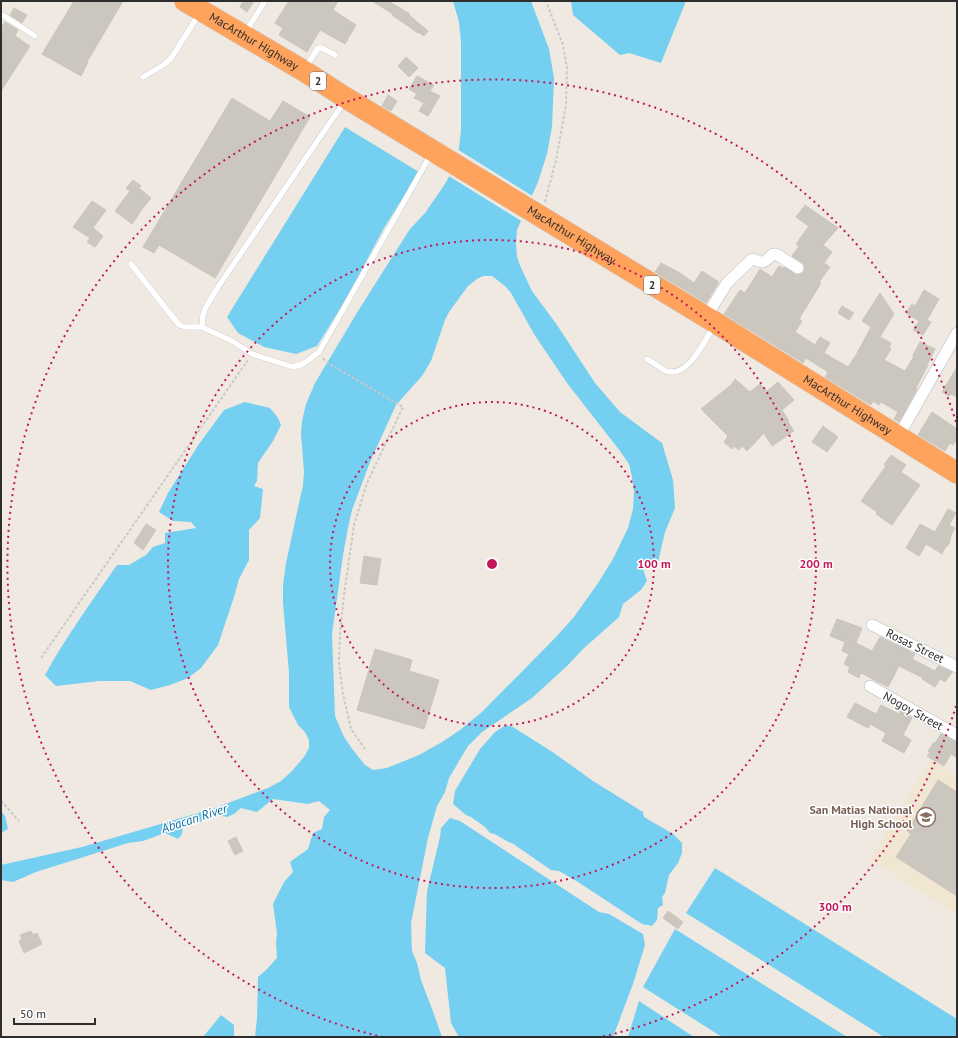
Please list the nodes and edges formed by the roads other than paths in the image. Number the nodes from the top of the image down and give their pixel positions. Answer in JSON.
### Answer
{"nodes":[{"id":1,"x":265,"y":1,"type":"edge"},
{"id":2,"x":193,"y":6,"type":"edge"},
{"id":3,"x":1,"y":14,"type":"edge"},
{"id":4,"x":244,"y":35,"type":"junction"},
{"id":5,"x":35,"y":36,"type":"dead end"},
{"id":6,"x":335,"y":56,"type":"dead end"},
{"id":7,"x":304,"y":72,"type":"junction"},
{"id":8,"x":143,"y":77,"type":"dead end"},
{"id":9,"x":346,"y":98,"type":"junction"},
{"id":10,"x":432,"y":151,"type":"junction"},
{"id":11,"x":131,"y":264,"type":"dead end"},
{"id":12,"x":798,"y":268,"type":"dead end"},
{"id":13,"x":711,"y":320,"type":"junction"},
{"id":14,"x":202,"y":327,"type":"junction"},
{"id":15,"x":957,"y":333,"type":"edge"},
{"id":16,"x":648,"y":359,"type":"dead end"},
{"id":17,"x":898,"y":437,"type":"junction"},
{"id":18,"x":957,"y":473,"type":"edge"},
{"id":19,"x":872,"y":625,"type":"dead end"},
{"id":20,"x":957,"y":666,"type":"edge"},
{"id":21,"x":870,"y":686,"type":"dead end"},
{"id":22,"x":957,"y":735,"type":"edge"}],
"edges":[{"from":1,"to":4,"type":"lane"},
{"from":2,"to":4,"type":"highway","name":"MacArthur Highway","number":"2"},
{"from":2,"to":8,"type":"lane"},
{"from":3,"to":5,"type":"lane"},
{"from":4,"to":7,"type":"highway","name":"MacArthur Highway","number":"2"},
{"from":6,"to":7,"type":"lane"},
{"from":7,"to":9,"type":"highway","name":"MacArthur Highway","number":"2"},
{"from":9,"to":10,"type":"highway","name":"MacArthur Highway","number":"2"},
{"from":9,"to":14,"type":"lane"},
{"from":10,"to":13,"type":"highway","name":"MacArthur Highway","number":"2"},
{"from":10,"to":14,"type":"lane"},
{"from":11,"to":14,"type":"lane"},
{"from":12,"to":13,"type":"street"},
{"from":13,"to":16,"type":"lane"},
{"from":13,"to":17,"type":"highway","name":"MacArthur Highway","number":"2"},
{"from":15,"to":17,"type":"street"},
{"from":17,"to":18,"type":"highway","name":"MacArthur Highway","number":"2"},
{"from":19,"to":20,"type":"street","name":"Rosas Street"},
{"from":21,"to":22,"type":"street","name":"Nogoy Street"}]}
